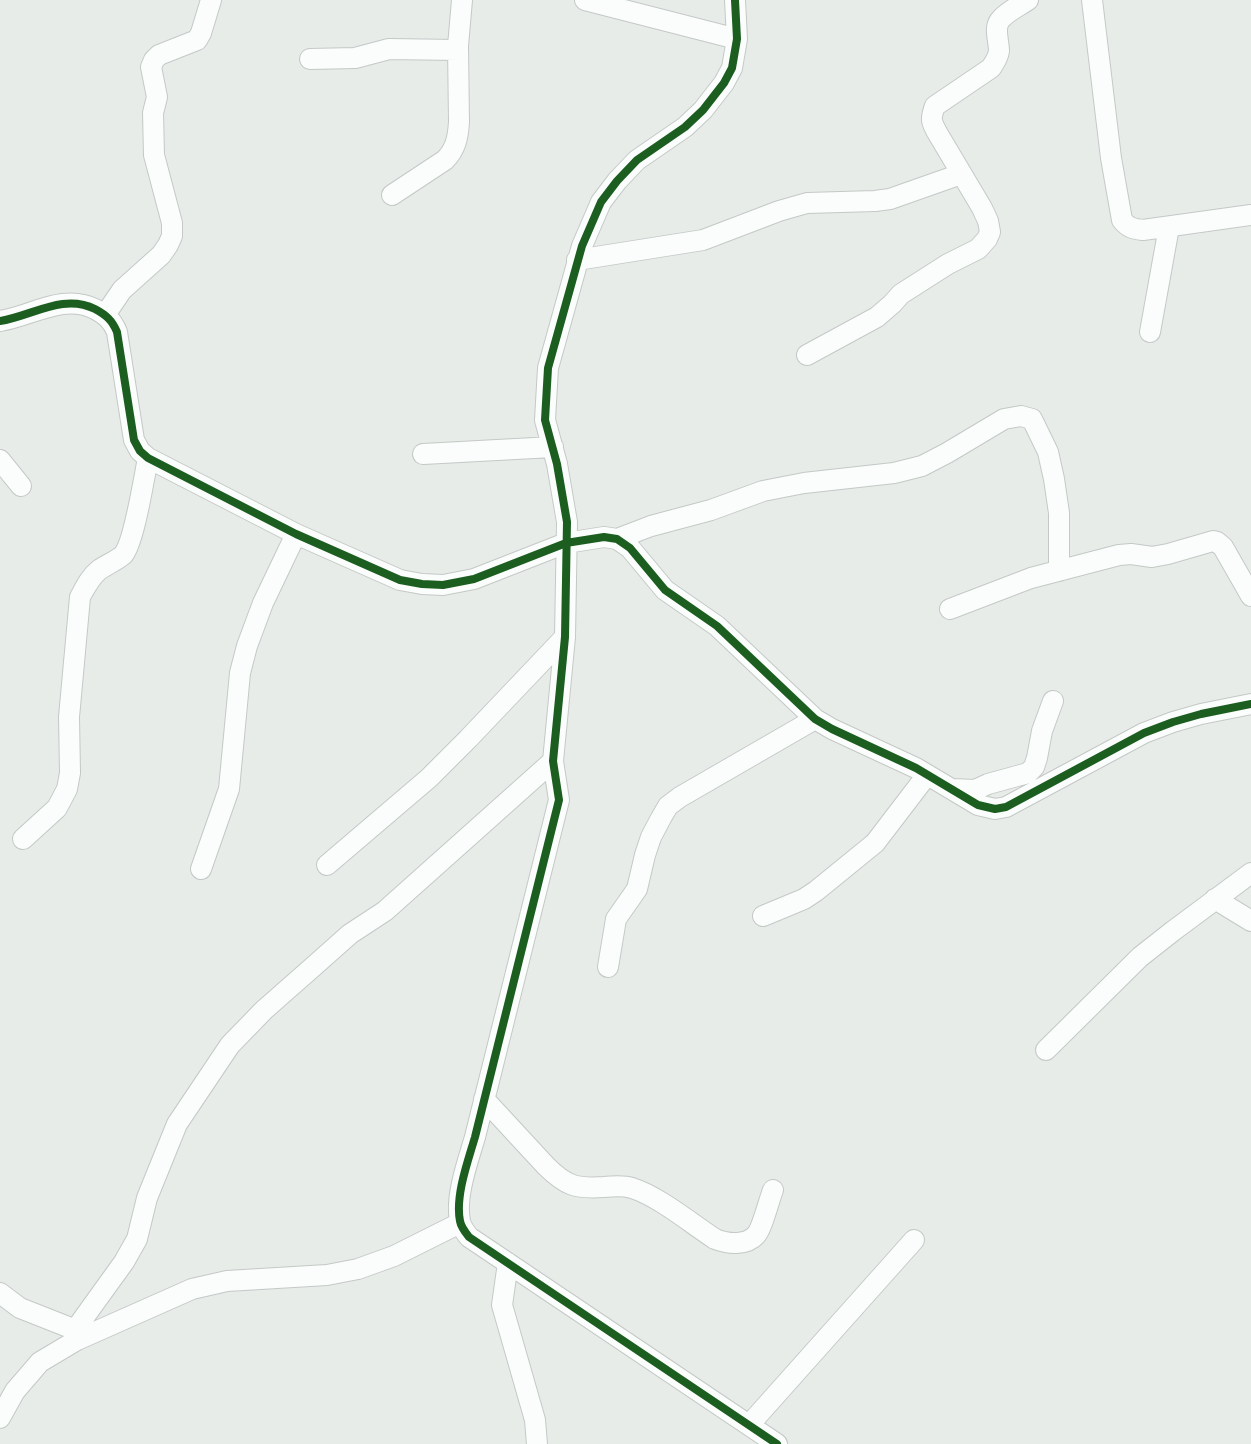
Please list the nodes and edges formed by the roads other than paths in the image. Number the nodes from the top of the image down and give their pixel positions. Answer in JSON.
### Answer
{"nodes":[{"id":1,"x":211,"y":0,"type":"edge"},
{"id":2,"x":462,"y":0,"type":"edge"},
{"id":3,"x":585,"y":0,"type":"edge"},
{"id":4,"x":735,"y":0,"type":"edge"},
{"id":5,"x":1028,"y":0,"type":"edge"},
{"id":6,"x":1092,"y":0,"type":"edge"},
{"id":7,"x":737,"y":39,"type":"junction"},
{"id":8,"x":458,"y":50,"type":"junction"},
{"id":9,"x":310,"y":59,"type":"dead end"},
{"id":10,"x":961,"y":174,"type":"junction"},
{"id":11,"x":392,"y":195,"type":"dead end"},
{"id":12,"x":1251,"y":215,"type":"edge"},
{"id":13,"x":1169,"y":227,"type":"junction"},
{"id":14,"x":577,"y":260,"type":"junction"},
{"id":15,"x":105,"y":315,"type":"junction"},
{"id":16,"x":0,"y":321,"type":"edge"},
{"id":17,"x":1150,"y":332,"type":"dead end"},
{"id":18,"x":807,"y":355,"type":"dead end"},
{"id":19,"x":553,"y":447,"type":"junction"},
{"id":20,"x":423,"y":454,"type":"dead end"},
{"id":21,"x":148,"y":458,"type":"junction"},
{"id":22,"x":0,"y":460,"type":"edge"},
{"id":23,"x":21,"y":486,"type":"dead end"},
{"id":24,"x":296,"y":534,"type":"junction"},
{"id":25,"x":617,"y":539,"type":"junction"},
{"id":26,"x":566,"y":543,"type":"junction"},
{"id":27,"x":1059,"y":571,"type":"junction"},
{"id":28,"x":1251,"y":596,"type":"edge"},
{"id":29,"x":950,"y":609,"type":"dead end"},
{"id":30,"x":565,"y":637,"type":"junction"},
{"id":31,"x":1053,"y":700,"type":"dead end"},
{"id":32,"x":1251,"y":704,"type":"edge"},
{"id":33,"x":814,"y":719,"type":"junction"},
{"id":34,"x":553,"y":761,"type":"junction"},
{"id":35,"x":927,"y":775,"type":"junction"},
{"id":36,"x":950,"y":789,"type":"junction"},
{"id":37,"x":23,"y":839,"type":"dead end"},
{"id":38,"x":327,"y":866,"type":"dead end"},
{"id":39,"x":201,"y":869,"type":"dead end"},
{"id":40,"x":1251,"y":873,"type":"edge"},
{"id":41,"x":1215,"y":899,"type":"junction"},
{"id":42,"x":763,"y":916,"type":"dead end"},
{"id":43,"x":1251,"y":921,"type":"edge"},
{"id":44,"x":608,"y":967,"type":"dead end"},
{"id":45,"x":1046,"y":1050,"type":"dead end"},
{"id":46,"x":484,"y":1100,"type":"junction"},
{"id":47,"x":772,"y":1190,"type":"dead end"},
{"id":48,"x":460,"y":1223,"type":"junction"},
{"id":49,"x":914,"y":1240,"type":"dead end"},
{"id":50,"x":508,"y":1263,"type":"junction"},
{"id":51,"x":0,"y":1293,"type":"edge"},
{"id":52,"x":82,"y":1332,"type":"junction"},
{"id":53,"x":0,"y":1418,"type":"edge"},
{"id":54,"x":749,"y":1425,"type":"junction"},
{"id":55,"x":537,"y":1444,"type":"edge"},
{"id":56,"x":777,"y":1444,"type":"edge"}],
"edges":[{"from":1,"to":15,"type":"street"},
{"from":2,"to":8,"type":"street"},
{"from":3,"to":7,"type":"street"},
{"from":4,"to":7,"type":"street"},
{"from":5,"to":10,"type":"street"},
{"from":6,"to":13,"type":"street"},
{"from":7,"to":14,"type":"street"},
{"from":8,"to":9,"type":"street"},
{"from":8,"to":11,"type":"street"},
{"from":10,"to":14,"type":"street"},
{"from":10,"to":18,"type":"street"},
{"from":12,"to":13,"type":"street"},
{"from":13,"to":17,"type":"street"},
{"from":14,"to":19,"type":"street"},
{"from":15,"to":16,"type":"street"},
{"from":15,"to":21,"type":"street"},
{"from":19,"to":20,"type":"street"},
{"from":19,"to":26,"type":"street"},
{"from":21,"to":24,"type":"street"},
{"from":21,"to":37,"type":"street"},
{"from":22,"to":23,"type":"street"},
{"from":24,"to":26,"type":"street"},
{"from":24,"to":39,"type":"street"},
{"from":25,"to":26,"type":"street"},
{"from":25,"to":27,"type":"street"},
{"from":25,"to":33,"type":"street"},
{"from":26,"to":30,"type":"street"},
{"from":27,"to":28,"type":"street"},
{"from":27,"to":29,"type":"street"},
{"from":30,"to":34,"type":"street"},
{"from":30,"to":38,"type":"street"},
{"from":31,"to":36,"type":"street"},
{"from":32,"to":36,"type":"street"},
{"from":33,"to":35,"type":"street"},
{"from":33,"to":44,"type":"street"},
{"from":34,"to":46,"type":"street"},
{"from":34,"to":52,"type":"street"},
{"from":35,"to":36,"type":"street"},
{"from":35,"to":42,"type":"street"},
{"from":40,"to":41,"type":"street"},
{"from":41,"to":43,"type":"street"},
{"from":41,"to":45,"type":"street"},
{"from":46,"to":47,"type":"street"},
{"from":46,"to":48,"type":"street"},
{"from":48,"to":50,"type":"street"},
{"from":48,"to":52,"type":"street"},
{"from":49,"to":54,"type":"street"},
{"from":50,"to":54,"type":"street"},
{"from":50,"to":55,"type":"street"},
{"from":51,"to":52,"type":"street"},
{"from":52,"to":53,"type":"street"},
{"from":54,"to":56,"type":"street"}]}
